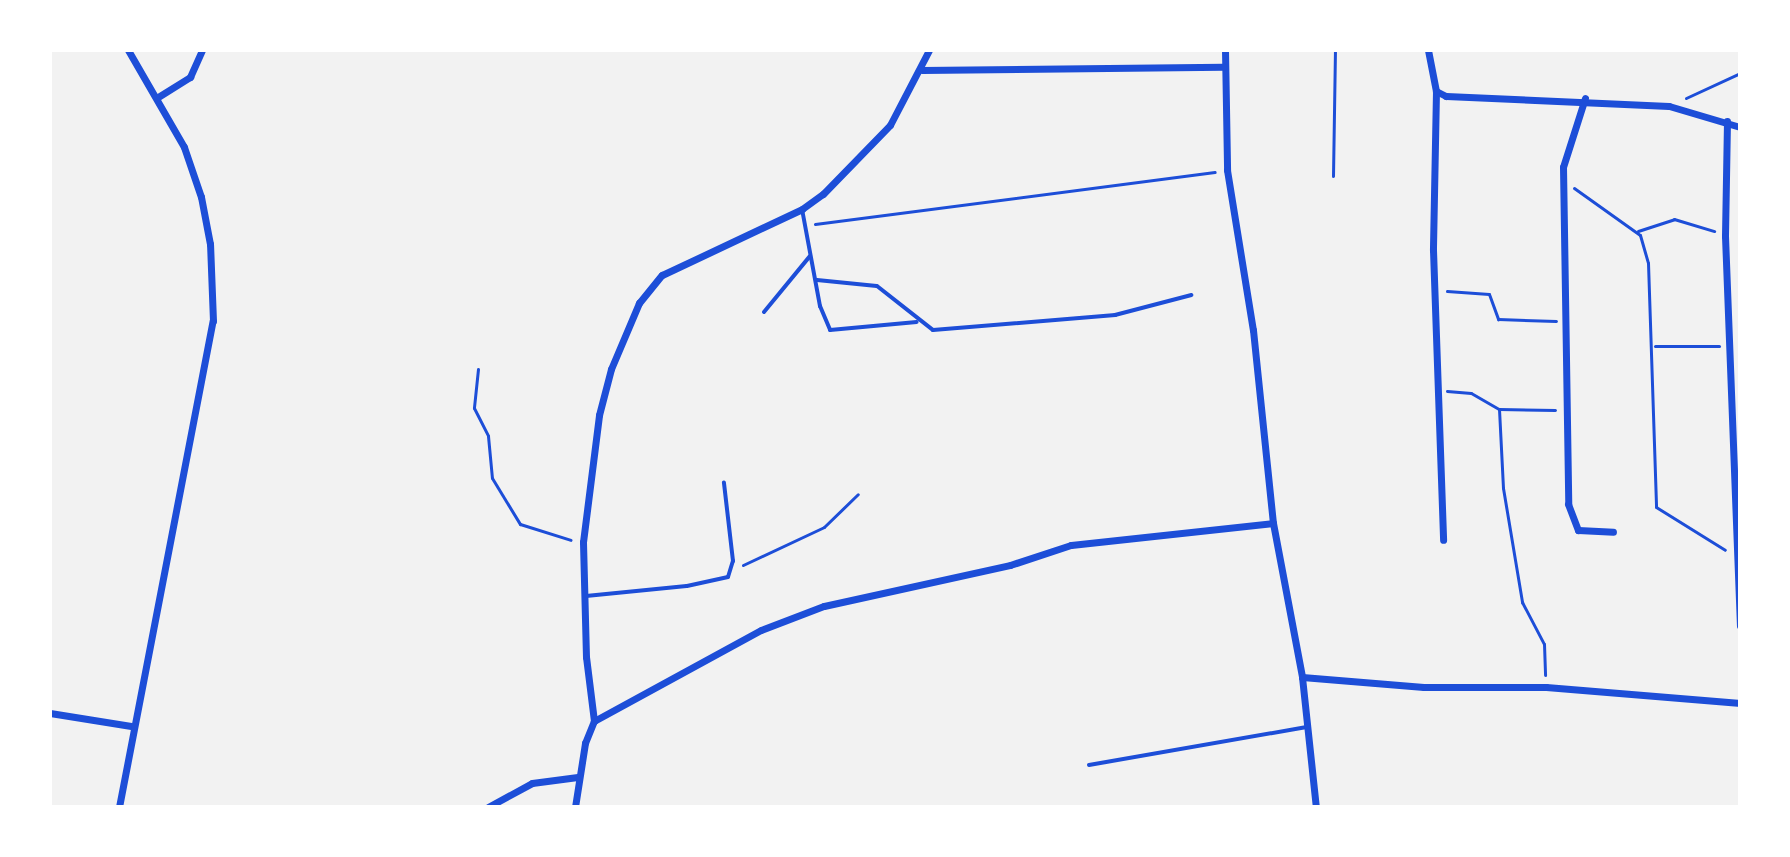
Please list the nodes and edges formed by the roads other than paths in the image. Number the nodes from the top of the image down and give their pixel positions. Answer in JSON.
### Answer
{"nodes":[{"id":1,"x":128,"y":50,"type":"edge"},
{"id":2,"x":202,"y":50,"type":"edge"},
{"id":3,"x":929,"y":50,"type":"edge"},
{"id":4,"x":1225,"y":50,"type":"edge"},
{"id":5,"x":1428,"y":50,"type":"edge"},
{"id":6,"x":1223,"y":67,"type":"junction"},
{"id":7,"x":922,"y":70,"type":"junction"},
{"id":8,"x":1436,"y":91,"type":"junction"},
{"id":9,"x":158,"y":97,"type":"junction"},
{"id":10,"x":1585,"y":98,"type":"junction"},
{"id":11,"x":1727,"y":121,"type":"junction"},
{"id":12,"x":1740,"y":127,"type":"edge"},
{"id":13,"x":802,"y":209,"type":"junction"},
{"id":14,"x":810,"y":256,"type":"junction"},
{"id":15,"x":817,"y":280,"type":"junction"},
{"id":16,"x":1191,"y":295,"type":"dead end"},
{"id":17,"x":764,"y":312,"type":"dead end"},
{"id":18,"x":918,"y":322,"type":"junction"},
{"id":19,"x":724,"y":483,"type":"dead end"},
{"id":20,"x":1273,"y":523,"type":"junction"},
{"id":21,"x":1613,"y":532,"type":"dead end"},
{"id":22,"x":1443,"y":540,"type":"dead end"},
{"id":23,"x":584,"y":597,"type":"junction"},
{"id":24,"x":1740,"y":626,"type":"edge"},
{"id":25,"x":1302,"y":677,"type":"junction"},
{"id":26,"x":1740,"y":703,"type":"edge"},
{"id":27,"x":50,"y":713,"type":"edge"},
{"id":28,"x":594,"y":721,"type":"junction"},
{"id":29,"x":131,"y":726,"type":"junction"},
{"id":30,"x":1307,"y":727,"type":"junction"},
{"id":31,"x":1089,"y":765,"type":"dead end"},
{"id":32,"x":578,"y":777,"type":"junction"},
{"id":33,"x":119,"y":807,"type":"edge"},
{"id":34,"x":488,"y":807,"type":"edge"},
{"id":35,"x":575,"y":807,"type":"edge"},
{"id":36,"x":1316,"y":807,"type":"edge"}],
"edges":[{"from":1,"to":9,"type":"street"},
{"from":2,"to":9,"type":"street"},
{"from":3,"to":7,"type":"street"},
{"from":4,"to":6,"type":"street"},
{"from":5,"to":8,"type":"street"},
{"from":6,"to":7,"type":"street"},
{"from":6,"to":20,"type":"street"},
{"from":7,"to":13,"type":"street"},
{"from":8,"to":10,"type":"street"},
{"from":8,"to":22,"type":"street"},
{"from":9,"to":29,"type":"street"},
{"from":10,"to":11,"type":"street"},
{"from":10,"to":21,"type":"street"},
{"from":11,"to":12,"type":"street"},
{"from":11,"to":24,"type":"street"},
{"from":13,"to":14,"type":"lane"},
{"from":13,"to":23,"type":"street"},
{"from":14,"to":15,"type":"lane"},
{"from":14,"to":17,"type":"lane"},
{"from":15,"to":18,"type":"lane"},
{"from":15,"to":18,"type":"lane"},
{"from":16,"to":18,"type":"lane"},
{"from":19,"to":23,"type":"lane"},
{"from":20,"to":25,"type":"street"},
{"from":20,"to":28,"type":"street"},
{"from":23,"to":28,"type":"street"},
{"from":25,"to":26,"type":"street"},
{"from":25,"to":30,"type":"street"},
{"from":27,"to":29,"type":"street"},
{"from":28,"to":32,"type":"street"},
{"from":29,"to":33,"type":"street"},
{"from":30,"to":31,"type":"lane"},
{"from":30,"to":36,"type":"street"},
{"from":32,"to":34,"type":"street"},
{"from":32,"to":35,"type":"street"}]}
